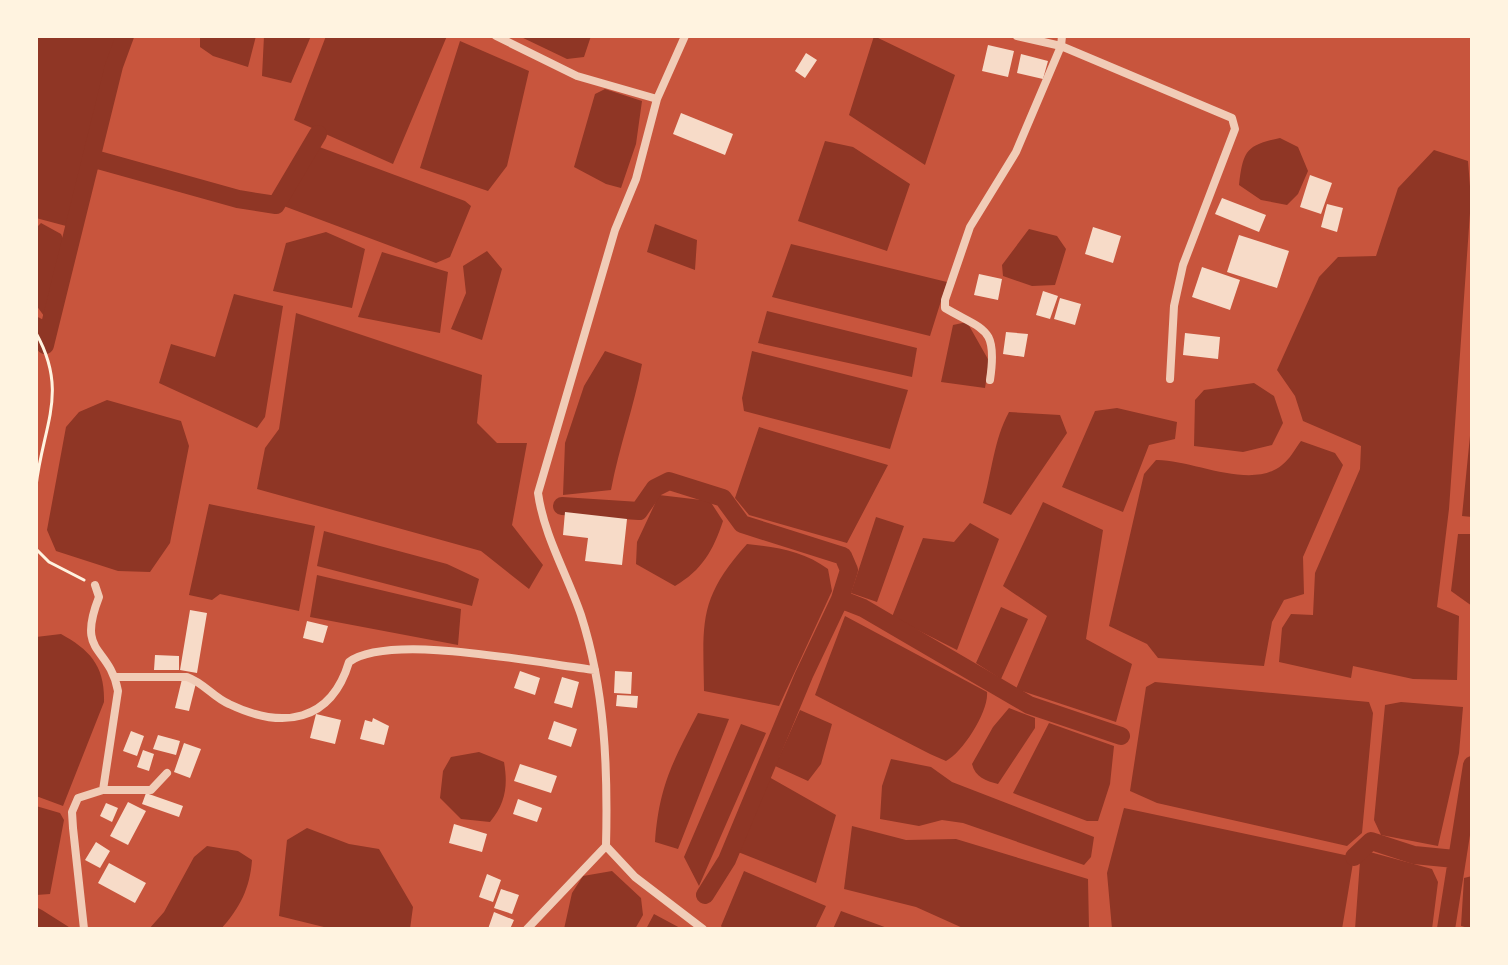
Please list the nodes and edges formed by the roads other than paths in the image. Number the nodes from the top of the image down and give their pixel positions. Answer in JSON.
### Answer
{"nodes":[{"id":1,"x":496,"y":36,"type":"edge"},
{"id":2,"x":685,"y":36,"type":"edge"},
{"id":3,"x":1017,"y":36,"type":"edge"},
{"id":4,"x":1062,"y":36,"type":"edge"},
{"id":5,"x":1061,"y":46,"type":"junction"},
{"id":6,"x":657,"y":99,"type":"junction"},
{"id":7,"x":1170,"y":379,"type":"dead end"},
{"id":8,"x":990,"y":380,"type":"dead end"},
{"id":9,"x":95,"y":585,"type":"road end"},
{"id":10,"x":595,"y":670,"type":"junction"},
{"id":11,"x":115,"y":677,"type":"junction"},
{"id":12,"x":167,"y":773,"type":"dead end"},
{"id":13,"x":103,"y":790,"type":"junction"},
{"id":14,"x":606,"y":846,"type":"junction"},
{"id":15,"x":84,"y":929,"type":"edge"},
{"id":16,"x":527,"y":929,"type":"edge"},
{"id":17,"x":703,"y":929,"type":"edge"}],
"edges":[{"from":1,"to":6,"type":"street"},
{"from":2,"to":6,"type":"street"},
{"from":3,"to":5,"type":"street"},
{"from":4,"to":5,"type":"street"},
{"from":5,"to":7,"type":"street"},
{"from":5,"to":8,"type":"street"},
{"from":6,"to":10,"type":"street"},
{"from":9,"to":11,"type":"street"},
{"from":10,"to":11,"type":"street"},
{"from":10,"to":14,"type":"street"},
{"from":11,"to":13,"type":"street"},
{"from":12,"to":13,"type":"street"},
{"from":13,"to":15,"type":"street"},
{"from":14,"to":16,"type":"street"},
{"from":14,"to":17,"type":"street"}]}
